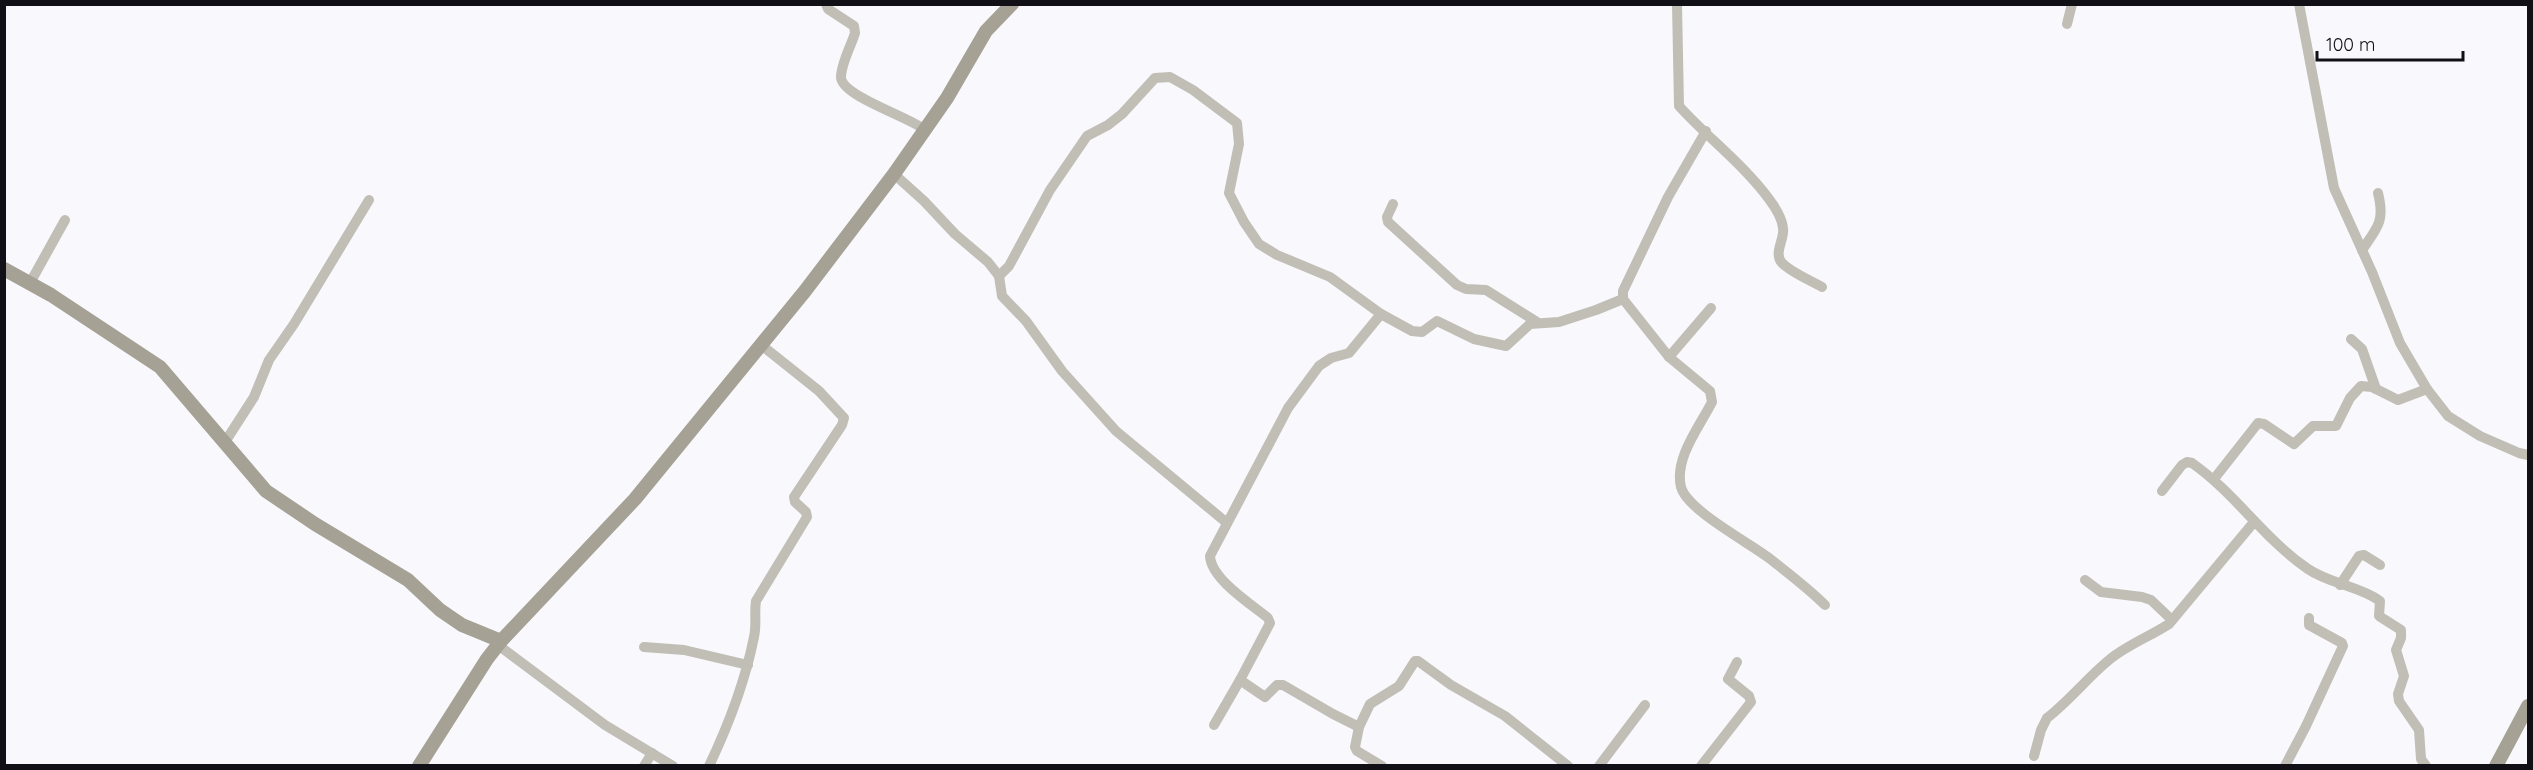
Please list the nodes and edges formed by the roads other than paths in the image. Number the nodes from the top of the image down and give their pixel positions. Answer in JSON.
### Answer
{"nodes":[{"id":1,"x":826,"y":4,"type":"edge"},
{"id":2,"x":1012,"y":4,"type":"edge"},
{"id":3,"x":1677,"y":4,"type":"edge"},
{"id":4,"x":2072,"y":4,"type":"edge"},
{"id":5,"x":2299,"y":4,"type":"edge"},
{"id":6,"x":2067,"y":24,"type":"dead end"},
{"id":7,"x":925,"y":130,"type":"junction"},
{"id":8,"x":1706,"y":131,"type":"junction"},
{"id":9,"x":894,"y":174,"type":"junction"},
{"id":10,"x":2378,"y":193,"type":"dead end"},
{"id":11,"x":369,"y":200,"type":"dead end"},
{"id":12,"x":1393,"y":204,"type":"dead end"},
{"id":13,"x":65,"y":220,"type":"dead end"},
{"id":14,"x":2362,"y":249,"type":"junction"},
{"id":15,"x":4,"y":269,"type":"edge"},
{"id":16,"x":999,"y":276,"type":"junction"},
{"id":17,"x":30,"y":283,"type":"junction"},
{"id":18,"x":1822,"y":287,"type":"dead end"},
{"id":19,"x":1623,"y":299,"type":"junction"},
{"id":20,"x":1711,"y":308,"type":"dead end"},
{"id":21,"x":1381,"y":314,"type":"junction"},
{"id":22,"x":1537,"y":322,"type":"junction"},
{"id":23,"x":2351,"y":339,"type":"dead end"},
{"id":24,"x":760,"y":344,"type":"junction"},
{"id":25,"x":1669,"y":357,"type":"junction"},
{"id":26,"x":2376,"y":389,"type":"junction"},
{"id":27,"x":2427,"y":389,"type":"junction"},
{"id":28,"x":225,"y":442,"type":"junction"},
{"id":29,"x":2529,"y":455,"type":"edge"},
{"id":30,"x":2214,"y":479,"type":"junction"},
{"id":31,"x":2162,"y":491,"type":"dead end"},
{"id":32,"x":2254,"y":522,"type":"junction"},
{"id":33,"x":1227,"y":523,"type":"junction"},
{"id":34,"x":2380,"y":565,"type":"dead end"},
{"id":35,"x":2085,"y":580,"type":"dead end"},
{"id":36,"x":2340,"y":585,"type":"junction"},
{"id":37,"x":1826,"y":605,"type":"dead end"},
{"id":38,"x":2309,"y":618,"type":"dead end"},
{"id":39,"x":2172,"y":620,"type":"junction"},
{"id":40,"x":499,"y":643,"type":"junction"},
{"id":41,"x":644,"y":647,"type":"dead end"},
{"id":42,"x":1737,"y":662,"type":"dead end"},
{"id":43,"x":748,"y":665,"type":"junction"},
{"id":44,"x":1240,"y":680,"type":"junction"},
{"id":45,"x":1645,"y":705,"type":"dead end"},
{"id":46,"x":2529,"y":706,"type":"edge"},
{"id":47,"x":1214,"y":725,"type":"dead end"},
{"id":48,"x":1359,"y":727,"type":"junction"},
{"id":49,"x":652,"y":753,"type":"junction"},
{"id":50,"x":2034,"y":756,"type":"dead end"},
{"id":51,"x":419,"y":765,"type":"edge"},
{"id":52,"x":644,"y":765,"type":"edge"},
{"id":53,"x":673,"y":765,"type":"edge"},
{"id":54,"x":709,"y":765,"type":"edge"},
{"id":55,"x":1382,"y":765,"type":"edge"},
{"id":56,"x":1569,"y":765,"type":"edge"},
{"id":57,"x":1599,"y":765,"type":"edge"},
{"id":58,"x":1701,"y":765,"type":"edge"},
{"id":59,"x":2284,"y":765,"type":"edge"},
{"id":60,"x":2426,"y":765,"type":"edge"},
{"id":61,"x":2496,"y":765,"type":"edge"}],
"edges":[{"from":1,"to":7,"type":"street"},
{"from":2,"to":7,"type":"street"},
{"from":3,"to":8,"type":"street"},
{"from":4,"to":6,"type":"street"},
{"from":5,"to":14,"type":"street"},
{"from":7,"to":9,"type":"street"},
{"from":8,"to":18,"type":"street"},
{"from":8,"to":19,"type":"street"},
{"from":9,"to":16,"type":"street"},
{"from":9,"to":24,"type":"street"},
{"from":10,"to":14,"type":"street"},
{"from":11,"to":28,"type":"street"},
{"from":12,"to":22,"type":"street"},
{"from":13,"to":17,"type":"street"},
{"from":14,"to":27,"type":"street"},
{"from":15,"to":17,"type":"street"},
{"from":16,"to":21,"type":"street"},
{"from":16,"to":33,"type":"street"},
{"from":17,"to":28,"type":"street"},
{"from":19,"to":22,"type":"street"},
{"from":19,"to":25,"type":"street"},
{"from":20,"to":25,"type":"street"},
{"from":21,"to":22,"type":"street"},
{"from":21,"to":33,"type":"street"},
{"from":23,"to":26,"type":"street"},
{"from":24,"to":40,"type":"street"},
{"from":24,"to":43,"type":"street"},
{"from":25,"to":37,"type":"street"},
{"from":26,"to":27,"type":"street"},
{"from":26,"to":30,"type":"street"},
{"from":27,"to":29,"type":"street"},
{"from":28,"to":40,"type":"street"},
{"from":30,"to":31,"type":"street"},
{"from":30,"to":32,"type":"street"},
{"from":32,"to":36,"type":"street"},
{"from":32,"to":39,"type":"street"},
{"from":33,"to":44,"type":"street"},
{"from":34,"to":36,"type":"street"},
{"from":35,"to":39,"type":"street"},
{"from":36,"to":60,"type":"street"},
{"from":38,"to":59,"type":"street"},
{"from":39,"to":50,"type":"street"},
{"from":40,"to":49,"type":"street"},
{"from":40,"to":51,"type":"street"},
{"from":41,"to":43,"type":"street"},
{"from":42,"to":58,"type":"street"},
{"from":43,"to":54,"type":"street"},
{"from":44,"to":47,"type":"street"},
{"from":44,"to":48,"type":"street"},
{"from":45,"to":57,"type":"street"},
{"from":46,"to":61,"type":"street"},
{"from":48,"to":55,"type":"street"},
{"from":48,"to":56,"type":"street"},
{"from":49,"to":52,"type":"street"},
{"from":49,"to":53,"type":"street"}]}
